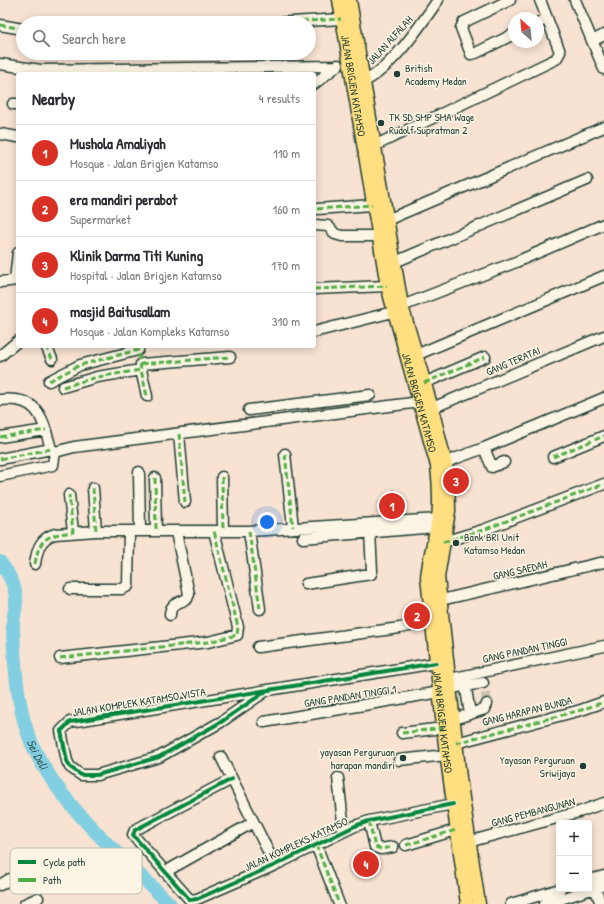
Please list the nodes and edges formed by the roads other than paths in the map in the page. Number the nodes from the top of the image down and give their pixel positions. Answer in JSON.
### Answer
{"nodes":[{"id":1,"x":338,"y":0,"type":"edge"},
{"id":2,"x":350,"y":0,"type":"edge"},
{"id":3,"x":438,"y":0,"type":"edge"},
{"id":4,"x":510,"y":0,"type":"edge"},
{"id":5,"x":540,"y":0,"type":"edge"},
{"id":6,"x":575,"y":0,"type":"edge"},
{"id":7,"x":542,"y":12,"type":"edge"},
{"id":8,"x":341,"y":19,"type":"junction"},
{"id":9,"x":316,"y":21,"type":"edge"},
{"id":10,"x":544,"y":22,"type":"edge"},
{"id":11,"x":0,"y":24,"type":"edge"},
{"id":12,"x":16,"y":27,"type":"edge"},
{"id":13,"x":604,"y":35,"type":"edge"},
{"id":14,"x":508,"y":37,"type":"edge"},
{"id":15,"x":592,"y":40,"type":"junction"},
{"id":16,"x":0,"y":64,"type":"edge"},
{"id":17,"x":342,"y":64,"type":"junction"},
{"id":18,"x":604,"y":68,"type":"edge"},
{"id":19,"x":316,"y":83,"type":"edge"},
{"id":20,"x":358,"y":84,"type":"junction"},
{"id":21,"x":604,"y":127,"type":"edge"},
{"id":22,"x":0,"y":134,"type":"edge"},
{"id":23,"x":16,"y":136,"type":"edge"},
{"id":24,"x":374,"y":146,"type":"junction"},
{"id":25,"x":587,"y":180,"type":"dead end"},
{"id":26,"x":372,"y":205,"type":"junction"},
{"id":27,"x":317,"y":209,"type":"dead end"},
{"id":28,"x":387,"y":220,"type":"junction"},
{"id":29,"x":604,"y":224,"type":"edge"},
{"id":30,"x":316,"y":225,"type":"edge"},
{"id":31,"x":377,"y":236,"type":"junction"},
{"id":32,"x":395,"y":262,"type":"junction"},
{"id":33,"x":604,"y":276,"type":"edge"},
{"id":34,"x":16,"y":280,"type":"edge"},
{"id":35,"x":0,"y":282,"type":"edge"},
{"id":36,"x":387,"y":286,"type":"junction"},
{"id":37,"x":316,"y":289,"type":"edge"},
{"id":38,"x":398,"y":309,"type":"junction"},
{"id":39,"x":316,"y":331,"type":"edge"},
{"id":40,"x":604,"y":336,"type":"edge"},
{"id":41,"x":407,"y":342,"type":"junction"},
{"id":42,"x":16,"y":344,"type":"edge"},
{"id":43,"x":47,"y":348,"type":"edge"},
{"id":44,"x":138,"y":348,"type":"edge"},
{"id":45,"x":416,"y":355,"type":"junction"},
{"id":46,"x":0,"y":356,"type":"edge"},
{"id":47,"x":230,"y":357,"type":"dead end"},
{"id":48,"x":485,"y":357,"type":"dead end"},
{"id":49,"x":52,"y":359,"type":"dead end"},
{"id":50,"x":141,"y":367,"type":"junction"},
{"id":51,"x":49,"y":380,"type":"dead end"},
{"id":52,"x":424,"y":383,"type":"junction"},
{"id":53,"x":63,"y":387,"type":"dead end"},
{"id":54,"x":370,"y":395,"type":"dead end"},
{"id":55,"x":147,"y":396,"type":"dead end"},
{"id":56,"x":604,"y":398,"type":"edge"},
{"id":57,"x":0,"y":400,"type":"edge"},
{"id":58,"x":322,"y":402,"type":"junction"},
{"id":59,"x":420,"y":402,"type":"junction"},
{"id":60,"x":432,"y":408,"type":"junction"},
{"id":61,"x":249,"y":410,"type":"dead end"},
{"id":62,"x":324,"y":414,"type":"junction"},
{"id":63,"x":46,"y":430,"type":"junction"},
{"id":64,"x":178,"y":434,"type":"junction"},
{"id":65,"x":604,"y":436,"type":"edge"},
{"id":66,"x":0,"y":437,"type":"edge"},
{"id":67,"x":484,"y":448,"type":"junction"},
{"id":68,"x":53,"y":450,"type":"junction"},
{"id":69,"x":285,"y":454,"type":"dead end"},
{"id":70,"x":552,"y":457,"type":"dead end"},
{"id":71,"x":0,"y":459,"type":"edge"},
{"id":72,"x":446,"y":462,"type":"junction"},
{"id":73,"x":504,"y":462,"type":"dead end"},
{"id":74,"x":139,"y":472,"type":"dead end"},
{"id":75,"x":0,"y":476,"type":"edge"},
{"id":76,"x":222,"y":477,"type":"dead end"},
{"id":77,"x":155,"y":478,"type":"dead end"},
{"id":78,"x":604,"y":484,"type":"edge"},
{"id":79,"x":93,"y":488,"type":"dead end"},
{"id":80,"x":69,"y":495,"type":"dead end"},
{"id":81,"x":186,"y":502,"type":"dead end"},
{"id":82,"x":437,"y":523,"type":"junction"},
{"id":83,"x":293,"y":527,"type":"junction"},
{"id":84,"x":140,"y":531,"type":"junction"},
{"id":85,"x":219,"y":531,"type":"junction"},
{"id":86,"x":249,"y":531,"type":"junction"},
{"id":87,"x":73,"y":532,"type":"junction"},
{"id":88,"x":96,"y":532,"type":"junction"},
{"id":89,"x":129,"y":532,"type":"junction"},
{"id":90,"x":156,"y":532,"type":"junction"},
{"id":91,"x":176,"y":532,"type":"junction"},
{"id":92,"x":370,"y":532,"type":"junction"},
{"id":93,"x":303,"y":538,"type":"dead end"},
{"id":94,"x":443,"y":542,"type":"junction"},
{"id":95,"x":604,"y":562,"type":"edge"},
{"id":96,"x":35,"y":564,"type":"dead end"},
{"id":97,"x":306,"y":584,"type":"dead end"},
{"id":98,"x":70,"y":589,"type":"dead end"},
{"id":99,"x":440,"y":600,"type":"junction"},
{"id":100,"x":260,"y":609,"type":"dead end"},
{"id":101,"x":170,"y":615,"type":"dead end"},
{"id":102,"x":432,"y":621,"type":"junction"},
{"id":103,"x":604,"y":646,"type":"edge"},
{"id":104,"x":258,"y":647,"type":"dead end"},
{"id":105,"x":60,"y":658,"type":"dead end"},
{"id":106,"x":436,"y":662,"type":"junction"},
{"id":107,"x":480,"y":672,"type":"junction"},
{"id":108,"x":464,"y":676,"type":"junction"},
{"id":109,"x":447,"y":686,"type":"junction"},
{"id":110,"x":466,"y":686,"type":"junction"},
{"id":111,"x":266,"y":691,"type":"junction"},
{"id":112,"x":604,"y":702,"type":"edge"},
{"id":113,"x":487,"y":704,"type":"dead end"},
{"id":114,"x":470,"y":714,"type":"junction"},
{"id":115,"x":450,"y":715,"type":"junction"},
{"id":116,"x":264,"y":722,"type":"dead end"},
{"id":117,"x":443,"y":728,"type":"junction"},
{"id":118,"x":402,"y":733,"type":"dead end"},
{"id":119,"x":449,"y":748,"type":"junction"},
{"id":120,"x":221,"y":757,"type":"dead end"},
{"id":121,"x":399,"y":760,"type":"dead end"},
{"id":122,"x":338,"y":778,"type":"dead end"},
{"id":123,"x":232,"y":779,"type":"junction"},
{"id":124,"x":604,"y":803,"type":"edge"},
{"id":125,"x":453,"y":804,"type":"junction"},
{"id":126,"x":369,"y":821,"type":"junction"},
{"id":127,"x":252,"y":823,"type":"junction"},
{"id":128,"x":456,"y":830,"type":"junction"},
{"id":129,"x":344,"y":831,"type":"junction"},
{"id":130,"x":468,"y":842,"type":"junction"},
{"id":131,"x":316,"y":845,"type":"junction"},
{"id":132,"x":406,"y":845,"type":"dead end"},
{"id":133,"x":393,"y":847,"type":"dead end"},
{"id":134,"x":275,"y":865,"type":"junction"},
{"id":135,"x":165,"y":872,"type":"junction"},
{"id":136,"x":604,"y":876,"type":"edge"},
{"id":137,"x":10,"y":879,"type":"dead end"},
{"id":138,"x":596,"y":884,"type":"edge"},
{"id":139,"x":0,"y":885,"type":"edge"},
{"id":140,"x":556,"y":890,"type":"edge"},
{"id":141,"x":38,"y":898,"type":"dead end"},
{"id":142,"x":25,"y":904,"type":"edge"},
{"id":143,"x":339,"y":904,"type":"edge"},
{"id":144,"x":467,"y":904,"type":"edge"},
{"id":145,"x":478,"y":904,"type":"edge"},
{"id":146,"x":511,"y":904,"type":"edge"},
{"id":147,"x":545,"y":904,"type":"edge"},
{"id":148,"x":601,"y":904,"type":"edge"}],
"edges":[{"from":1,"to":8,"type":"main road","name":"JALAN BRIGJEN KATAMSO"},
{"from":2,"to":20,"type":"main road","name":"JALAN BRIGJEN KATAMSO"},
{"from":3,"to":20,"type":"street","name":"JALAN ALFALAH"},
{"from":4,"to":14,"type":"street"},
{"from":5,"to":7,"type":"street"},
{"from":6,"to":15,"type":"street"},
{"from":8,"to":9,"type":"street"},
{"from":8,"to":17,"type":"main road","name":"JALAN BRIGJEN KATAMSO"},
{"from":10,"to":24,"type":"street"},
{"from":11,"to":12,"type":"street"},
{"from":13,"to":15,"type":"street"},
{"from":15,"to":18,"type":"street"},
{"from":16,"to":17,"type":"street"},
{"from":17,"to":19,"type":"street"},
{"from":17,"to":20,"type":"main road","name":"JALAN BRIGJEN KATAMSO"},
{"from":20,"to":24,"type":"main road","name":"JALAN BRIGJEN KATAMSO"},
{"from":20,"to":26,"type":"main road","name":"JALAN BRIGJEN KATAMSO"},
{"from":21,"to":28,"type":"street"},
{"from":22,"to":23,"type":"street"},
{"from":24,"to":28,"type":"main road","name":"JALAN BRIGJEN KATAMSO"},
{"from":25,"to":32,"type":"street"},
{"from":26,"to":27,"type":"street"},
{"from":26,"to":31,"type":"main road","name":"JALAN BRIGJEN KATAMSO"},
{"from":28,"to":32,"type":"main road","name":"JALAN BRIGJEN KATAMSO"},
{"from":29,"to":38,"type":"street"},
{"from":30,"to":31,"type":"street"},
{"from":31,"to":36,"type":"main road","name":"JALAN BRIGJEN KATAMSO"},
{"from":32,"to":38,"type":"main road","name":"JALAN BRIGJEN KATAMSO"},
{"from":33,"to":45,"type":"street"},
{"from":34,"to":35,"type":"street"},
{"from":36,"to":37,"type":"street"},
{"from":36,"to":38,"type":"main road","name":"JALAN BRIGJEN KATAMSO"},
{"from":38,"to":39,"type":"street"},
{"from":38,"to":41,"type":"main road","name":"JALAN BRIGJEN KATAMSO"},
{"from":40,"to":60,"type":"street","name":"GANG TERATAI"},
{"from":41,"to":45,"type":"main road","name":"JALAN BRIGJEN KATAMSO"},
{"from":41,"to":59,"type":"main road","name":"JALAN BRIGJEN KATAMSO"},
{"from":42,"to":46,"type":"street"},
{"from":43,"to":49,"type":"street"},
{"from":44,"to":50,"type":"street"},
{"from":44,"to":51,"type":"street"},
{"from":45,"to":52,"type":"main road","name":"JALAN BRIGJEN KATAMSO"},
{"from":47,"to":50,"type":"street"},
{"from":48,"to":52,"type":"street"},
{"from":50,"to":53,"type":"street"},
{"from":50,"to":55,"type":"street"},
{"from":52,"to":60,"type":"main road","name":"JALAN BRIGJEN KATAMSO"},
{"from":54,"to":58,"type":"street"},
{"from":56,"to":67,"type":"street"},
{"from":57,"to":63,"type":"street"},
{"from":58,"to":61,"type":"street"},
{"from":58,"to":62,"type":"street"},
{"from":59,"to":62,"type":"street"},
{"from":59,"to":82,"type":"main road","name":"JALAN BRIGJEN KATAMSO"},
{"from":60,"to":72,"type":"main road","name":"JALAN BRIGJEN KATAMSO"},
{"from":62,"to":64,"type":"street"},
{"from":63,"to":66,"type":"street"},
{"from":63,"to":68,"type":"street"},
{"from":64,"to":68,"type":"street"},
{"from":64,"to":81,"type":"street"},
{"from":65,"to":70,"type":"street"},
{"from":67,"to":72,"type":"street"},
{"from":67,"to":73,"type":"street"},
{"from":68,"to":71,"type":"street"},
{"from":68,"to":75,"type":"street"},
{"from":69,"to":83,"type":"street"},
{"from":72,"to":94,"type":"main road","name":"JALAN BRIGJEN KATAMSO"},
{"from":74,"to":84,"type":"street"},
{"from":76,"to":85,"type":"street"},
{"from":77,"to":90,"type":"street"},
{"from":78,"to":94,"type":"street"},
{"from":79,"to":88,"type":"street"},
{"from":80,"to":87,"type":"street"},
{"from":82,"to":83,"type":"street"},
{"from":82,"to":92,"type":"street"},
{"from":82,"to":102,"type":"main road","name":"JALAN BRIGJEN KATAMSO"},
{"from":83,"to":86,"type":"street"},
{"from":84,"to":89,"type":"street"},
{"from":84,"to":90,"type":"street"},
{"from":85,"to":86,"type":"street"},
{"from":85,"to":91,"type":"street"},
{"from":85,"to":105,"type":"street"},
{"from":86,"to":100,"type":"street"},
{"from":87,"to":88,"type":"street"},
{"from":87,"to":96,"type":"street"},
{"from":88,"to":89,"type":"street"},
{"from":89,"to":98,"type":"street"},
{"from":90,"to":91,"type":"street"},
{"from":91,"to":101,"type":"street"},
{"from":92,"to":93,"type":"street"},
{"from":92,"to":97,"type":"street"},
{"from":94,"to":99,"type":"main road","name":"JALAN BRIGJEN KATAMSO"},
{"from":95,"to":99,"type":"street","name":"GANG SAEDAH"},
{"from":99,"to":109,"type":"main road","name":"JALAN BRIGJEN KATAMSO"},
{"from":102,"to":104,"type":"street"},
{"from":102,"to":106,"type":"main road","name":"JALAN BRIGJEN KATAMSO"},
{"from":103,"to":107,"type":"street","name":"GANG PANDAN TINGGI"},
{"from":106,"to":109,"type":"main road","name":"JALAN BRIGJEN KATAMSO"},
{"from":106,"to":111,"type":"street","name":"JALAN KOMPLEK KATAMSO VISTA"},
{"from":107,"to":108,"type":"street","name":"GANG PANDAN TINGGI"},
{"from":107,"to":110,"type":"street"},
{"from":108,"to":109,"type":"street","name":"GANG PANDAN TINGGI"},
{"from":108,"to":110,"type":"street"},
{"from":109,"to":110,"type":"street"},
{"from":109,"to":115,"type":"main road","name":"JALAN BRIGJEN KATAMSO"},
{"from":109,"to":116,"type":"street","name":"GANG PANDAN TINGGI 1"},
{"from":110,"to":114,"type":"street"},
{"from":111,"to":111,"type":"street","name":"JALAN KOMPLEK KATAMSO VISTA"},
{"from":112,"to":119,"type":"street","name":"GANG HARAPAN BUNDA"},
{"from":113,"to":114,"type":"street"},
{"from":114,"to":115,"type":"street"},
{"from":115,"to":117,"type":"main road","name":"JALAN BRIGJEN KATAMSO"},
{"from":115,"to":119,"type":"main road","name":"JALAN BRIGJEN KATAMSO"},
{"from":117,"to":118,"type":"street"},
{"from":117,"to":119,"type":"main road","name":"JALAN BRIGJEN KATAMSO"},
{"from":119,"to":121,"type":"street","name":"GANG HARAPAN BUNDA"},
{"from":119,"to":125,"type":"main road","name":"JALAN BRIGJEN KATAMSO"},
{"from":119,"to":130,"type":"main road","name":"JALAN BRIGJEN KATAMSO"},
{"from":120,"to":123,"type":"street"},
{"from":122,"to":129,"type":"street"},
{"from":123,"to":127,"type":"street"},
{"from":123,"to":135,"type":"street"},
{"from":124,"to":130,"type":"street","name":"GANG PEMBANGUNAN"},
{"from":125,"to":126,"type":"street","name":"JALAN KOMPLEKS KATAMSO"},
{"from":125,"to":128,"type":"main road","name":"JALAN BRIGJEN KATAMSO"},
{"from":126,"to":129,"type":"street","name":"JALAN KOMPLEKS KATAMSO"},
{"from":126,"to":133,"type":"street"},
{"from":127,"to":134,"type":"street"},
{"from":127,"to":135,"type":"street"},
{"from":128,"to":132,"type":"street"},
{"from":128,"to":144,"type":"main road","name":"JALAN BRIGJEN KATAMSO"},
{"from":129,"to":131,"type":"street","name":"JALAN KOMPLEKS KATAMSO"},
{"from":130,"to":145,"type":"main road","name":"JALAN BRIGJEN KATAMSO"},
{"from":131,"to":134,"type":"street","name":"JALAN KOMPLEKS KATAMSO"},
{"from":131,"to":143,"type":"street"},
{"from":134,"to":135,"type":"street","name":"JALAN KOMPLEKS KATAMSO"},
{"from":136,"to":138,"type":"street"},
{"from":137,"to":139,"type":"street"},
{"from":138,"to":147,"type":"street"},
{"from":138,"to":148,"type":"street"},
{"from":140,"to":146,"type":"street"},
{"from":141,"to":142,"type":"street"}]}
